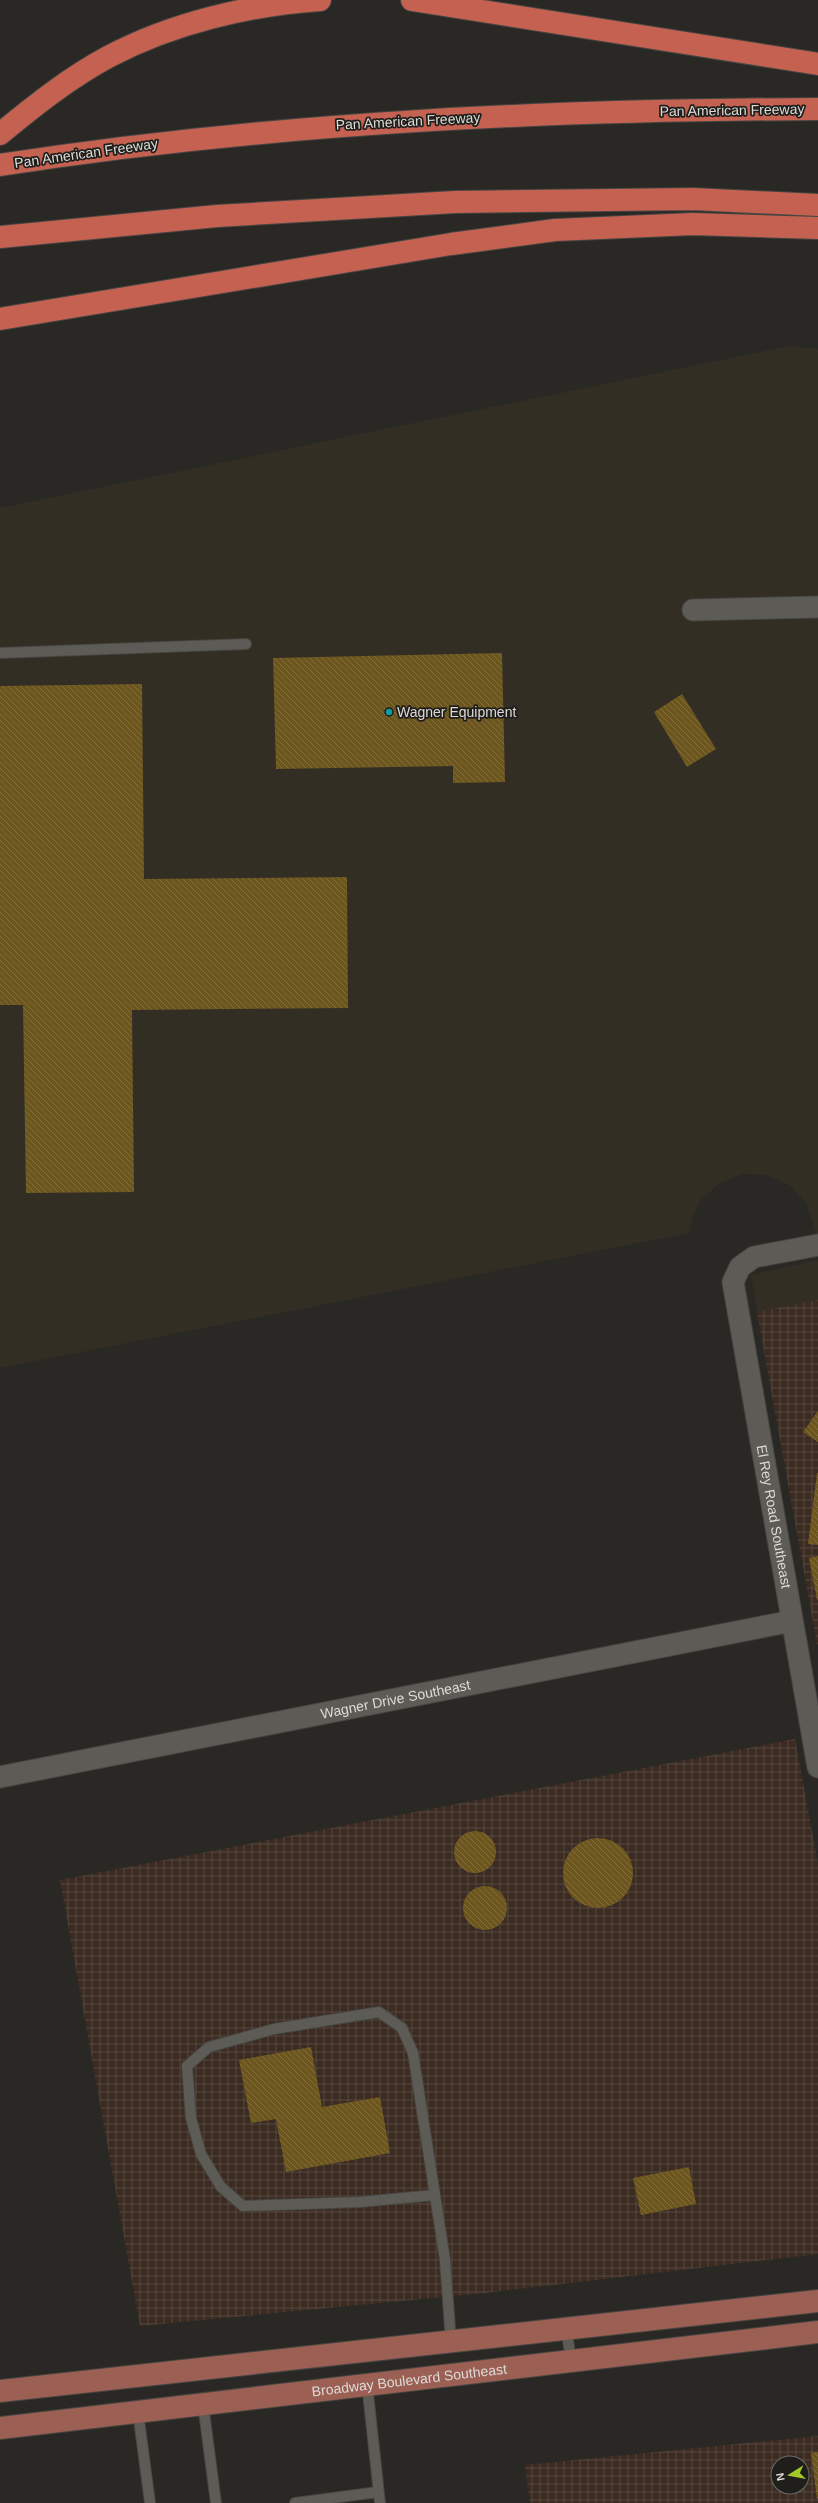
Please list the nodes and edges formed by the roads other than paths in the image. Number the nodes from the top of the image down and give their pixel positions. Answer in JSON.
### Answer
{"nodes":[{"id":1,"x":320,"y":0,"type":"edge"},
{"id":2,"x":412,"y":0,"type":"edge"},
{"id":3,"x":818,"y":64,"type":"edge"},
{"id":4,"x":818,"y":109,"type":"edge"},
{"id":5,"x":0,"y":134,"type":"edge"},
{"id":6,"x":0,"y":165,"type":"edge"},
{"id":7,"x":818,"y":205,"type":"edge"},
{"id":8,"x":818,"y":228,"type":"edge"},
{"id":9,"x":0,"y":237,"type":"edge"},
{"id":10,"x":0,"y":319,"type":"edge"},
{"id":11,"x":818,"y":607,"type":"edge"},
{"id":12,"x":693,"y":610,"type":"dead end"},
{"id":13,"x":246,"y":644,"type":"dead end"},
{"id":14,"x":0,"y":653,"type":"edge"},
{"id":15,"x":818,"y":1245,"type":"edge"},
{"id":16,"x":792,"y":1621,"type":"junction"},
{"id":17,"x":818,"y":1767,"type":"edge"},
{"id":18,"x":0,"y":1777,"type":"edge"},
{"id":19,"x":435,"y":2195,"type":"junction"},
{"id":20,"x":818,"y":2301,"type":"edge"},
{"id":21,"x":566,"y":2327,"type":"junction"},
{"id":22,"x":818,"y":2332,"type":"edge"},
{"id":23,"x":451,"y":2342,"type":"junction"},
{"id":24,"x":571,"y":2360,"type":"junction"},
{"id":25,"x":367,"y":2384,"type":"junction"},
{"id":26,"x":0,"y":2390,"type":"edge"},
{"id":27,"x":203,"y":2404,"type":"junction"},
{"id":28,"x":138,"y":2412,"type":"junction"},
{"id":29,"x":0,"y":2428,"type":"edge"},
{"id":30,"x":378,"y":2492,"type":"junction"},
{"id":31,"x":150,"y":2503,"type":"edge"},
{"id":32,"x":216,"y":2503,"type":"edge"},
{"id":33,"x":295,"y":2503,"type":"edge"},
{"id":34,"x":380,"y":2503,"type":"edge"}],
"edges":[{"from":1,"to":5,"type":"highway"},
{"from":2,"to":3,"type":"highway"},
{"from":4,"to":6,"type":"highway","name":"Pan American Freeway"},
{"from":7,"to":9,"type":"highway"},
{"from":8,"to":10,"type":"highway"},
{"from":11,"to":12,"type":"street"},
{"from":13,"to":14,"type":"lane"},
{"from":15,"to":16,"type":"street","name":"El Rey Road Southeast"},
{"from":16,"to":17,"type":"street","name":"El Rey Road Southeast"},
{"from":16,"to":18,"type":"street","name":"Wagner Drive Southeast"},
{"from":19,"to":19,"type":"lane"},
{"from":19,"to":23,"type":"lane"},
{"from":20,"to":21,"type":"main road"},
{"from":21,"to":23,"type":"main road"},
{"from":21,"to":24,"type":"lane"},
{"from":22,"to":24,"type":"main road","name":"Broadway Boulevard Southeast"},
{"from":23,"to":26,"type":"main road"},
{"from":24,"to":25,"type":"main road","name":"Broadway Boulevard Southeast"},
{"from":25,"to":27,"type":"main road","name":"Broadway Boulevard Southeast"},
{"from":25,"to":30,"type":"lane"},
{"from":27,"to":28,"type":"main road","name":"Broadway Boulevard Southeast"},
{"from":27,"to":32,"type":"lane"},
{"from":28,"to":29,"type":"main road","name":"Broadway Boulevard Southeast"},
{"from":28,"to":31,"type":"lane"},
{"from":30,"to":33,"type":"lane"},
{"from":30,"to":34,"type":"lane"}]}
